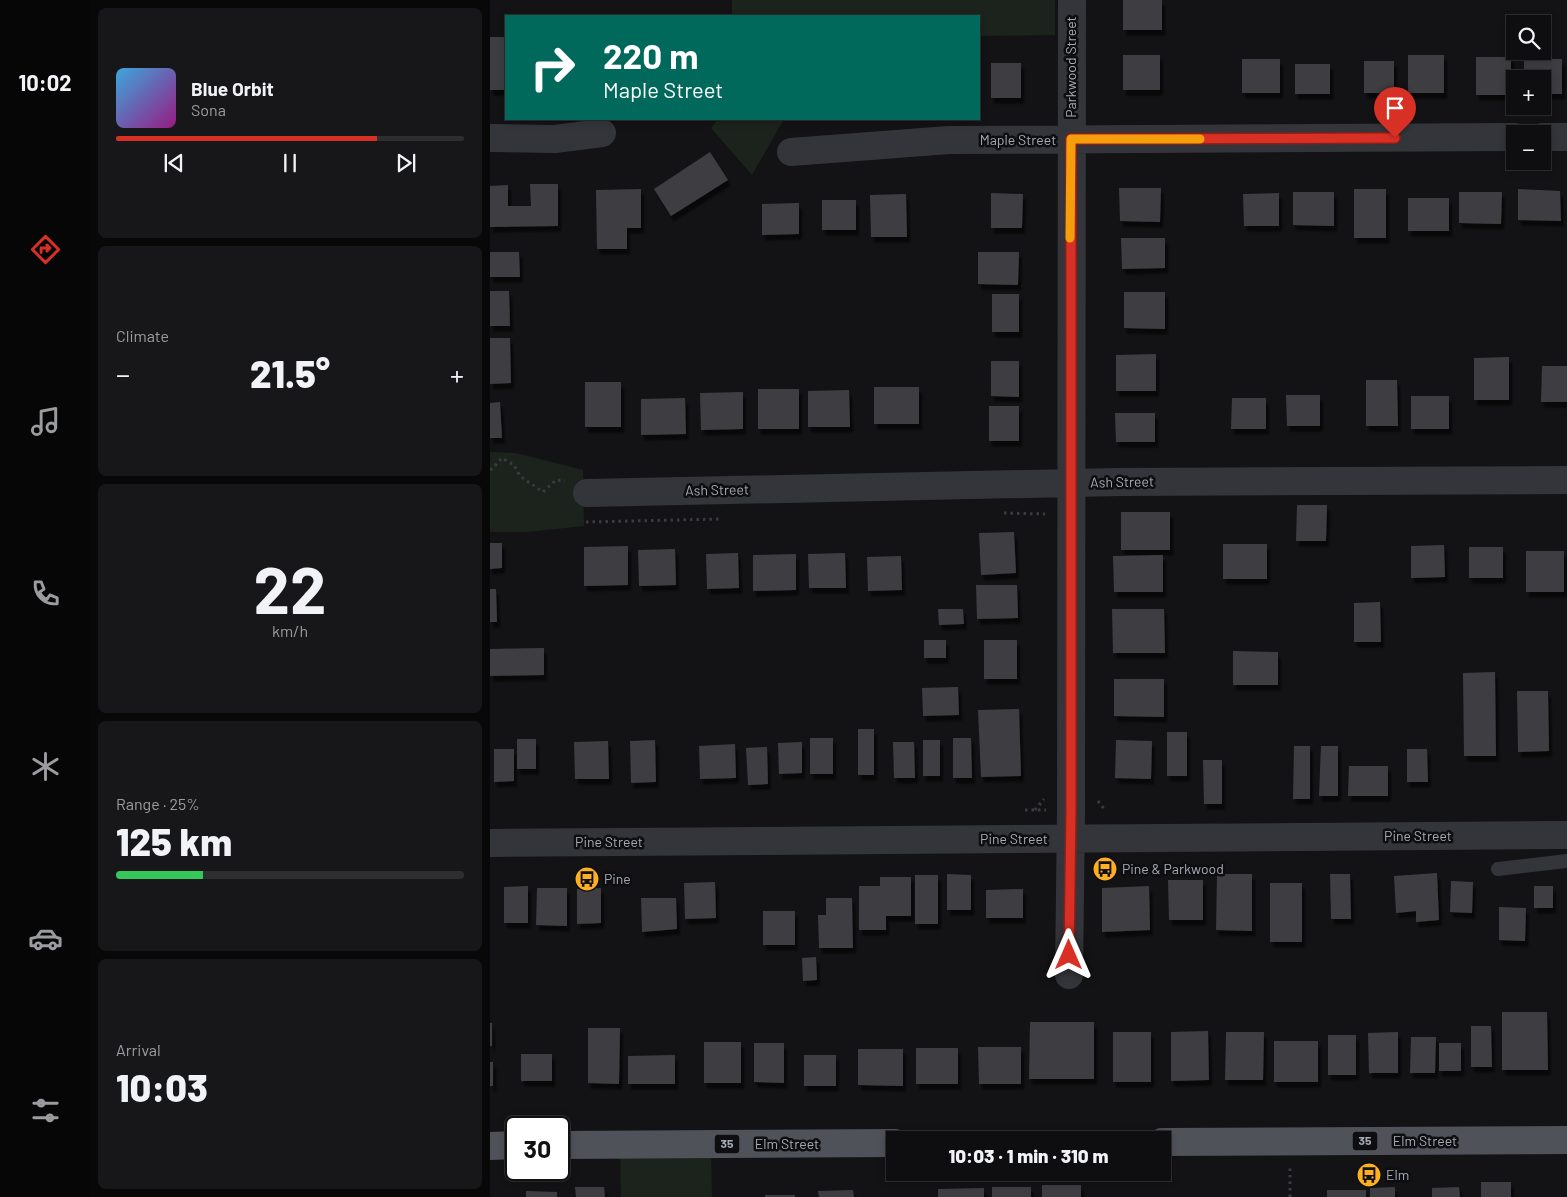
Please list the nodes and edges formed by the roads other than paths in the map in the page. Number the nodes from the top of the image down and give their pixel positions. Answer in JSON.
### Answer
{"nodes":[{"id":1,"x":1072,"y":0,"type":"edge"},
{"id":2,"x":602,"y":133,"type":"dead end"},
{"id":3,"x":1506,"y":137,"type":"edge"},
{"id":4,"x":1551,"y":137,"type":"edge"},
{"id":5,"x":1567,"y":137,"type":"edge"},
{"id":6,"x":490,"y":138,"type":"edge"},
{"id":7,"x":1071,"y":139,"type":"junction"},
{"id":8,"x":791,"y":152,"type":"dead end"},
{"id":9,"x":1567,"y":480,"type":"edge"},
{"id":10,"x":1070,"y":483,"type":"junction"},
{"id":11,"x":587,"y":493,"type":"road end"},
{"id":12,"x":1567,"y":835,"type":"edge"},
{"id":13,"x":1070,"y":839,"type":"junction"},
{"id":14,"x":490,"y":843,"type":"edge"},
{"id":15,"x":1567,"y":861,"type":"edge"},
{"id":16,"x":1498,"y":869,"type":"dead end"},
{"id":17,"x":1069,"y":975,"type":"dead end"},
{"id":18,"x":1567,"y":1140,"type":"edge"},
{"id":19,"x":1171,"y":1142,"type":"edge"},
{"id":20,"x":886,"y":1143,"type":"edge"},
{"id":21,"x":505,"y":1145,"type":"edge"},
{"id":22,"x":570,"y":1145,"type":"edge"},
{"id":23,"x":490,"y":1146,"type":"edge"}],
"edges":[{"from":1,"to":7,"type":"street","name":"Parkwood Street"},
{"from":2,"to":6,"type":"street"},
{"from":3,"to":7,"type":"street","name":"Maple Street"},
{"from":4,"to":5,"type":"street"},
{"from":7,"to":8,"type":"street","name":"Maple Street"},
{"from":7,"to":10,"type":"street","name":"Parkwood Street"},
{"from":9,"to":10,"type":"street","name":"Ash Street"},
{"from":10,"to":11,"type":"street","name":"Ash Street"},
{"from":10,"to":13,"type":"street","name":"Parkwood Street"},
{"from":12,"to":13,"type":"street","name":"Pine Street"},
{"from":13,"to":14,"type":"street","name":"Pine Street"},
{"from":13,"to":17,"type":"street","name":"Parkwood Street"},
{"from":15,"to":16,"type":"lane"},
{"from":18,"to":19,"type":"main road","name":"Elm Street","number":"35"},
{"from":20,"to":22,"type":"main road","name":"Elm Street","number":"35"},
{"from":21,"to":23,"type":"main road"}]}
